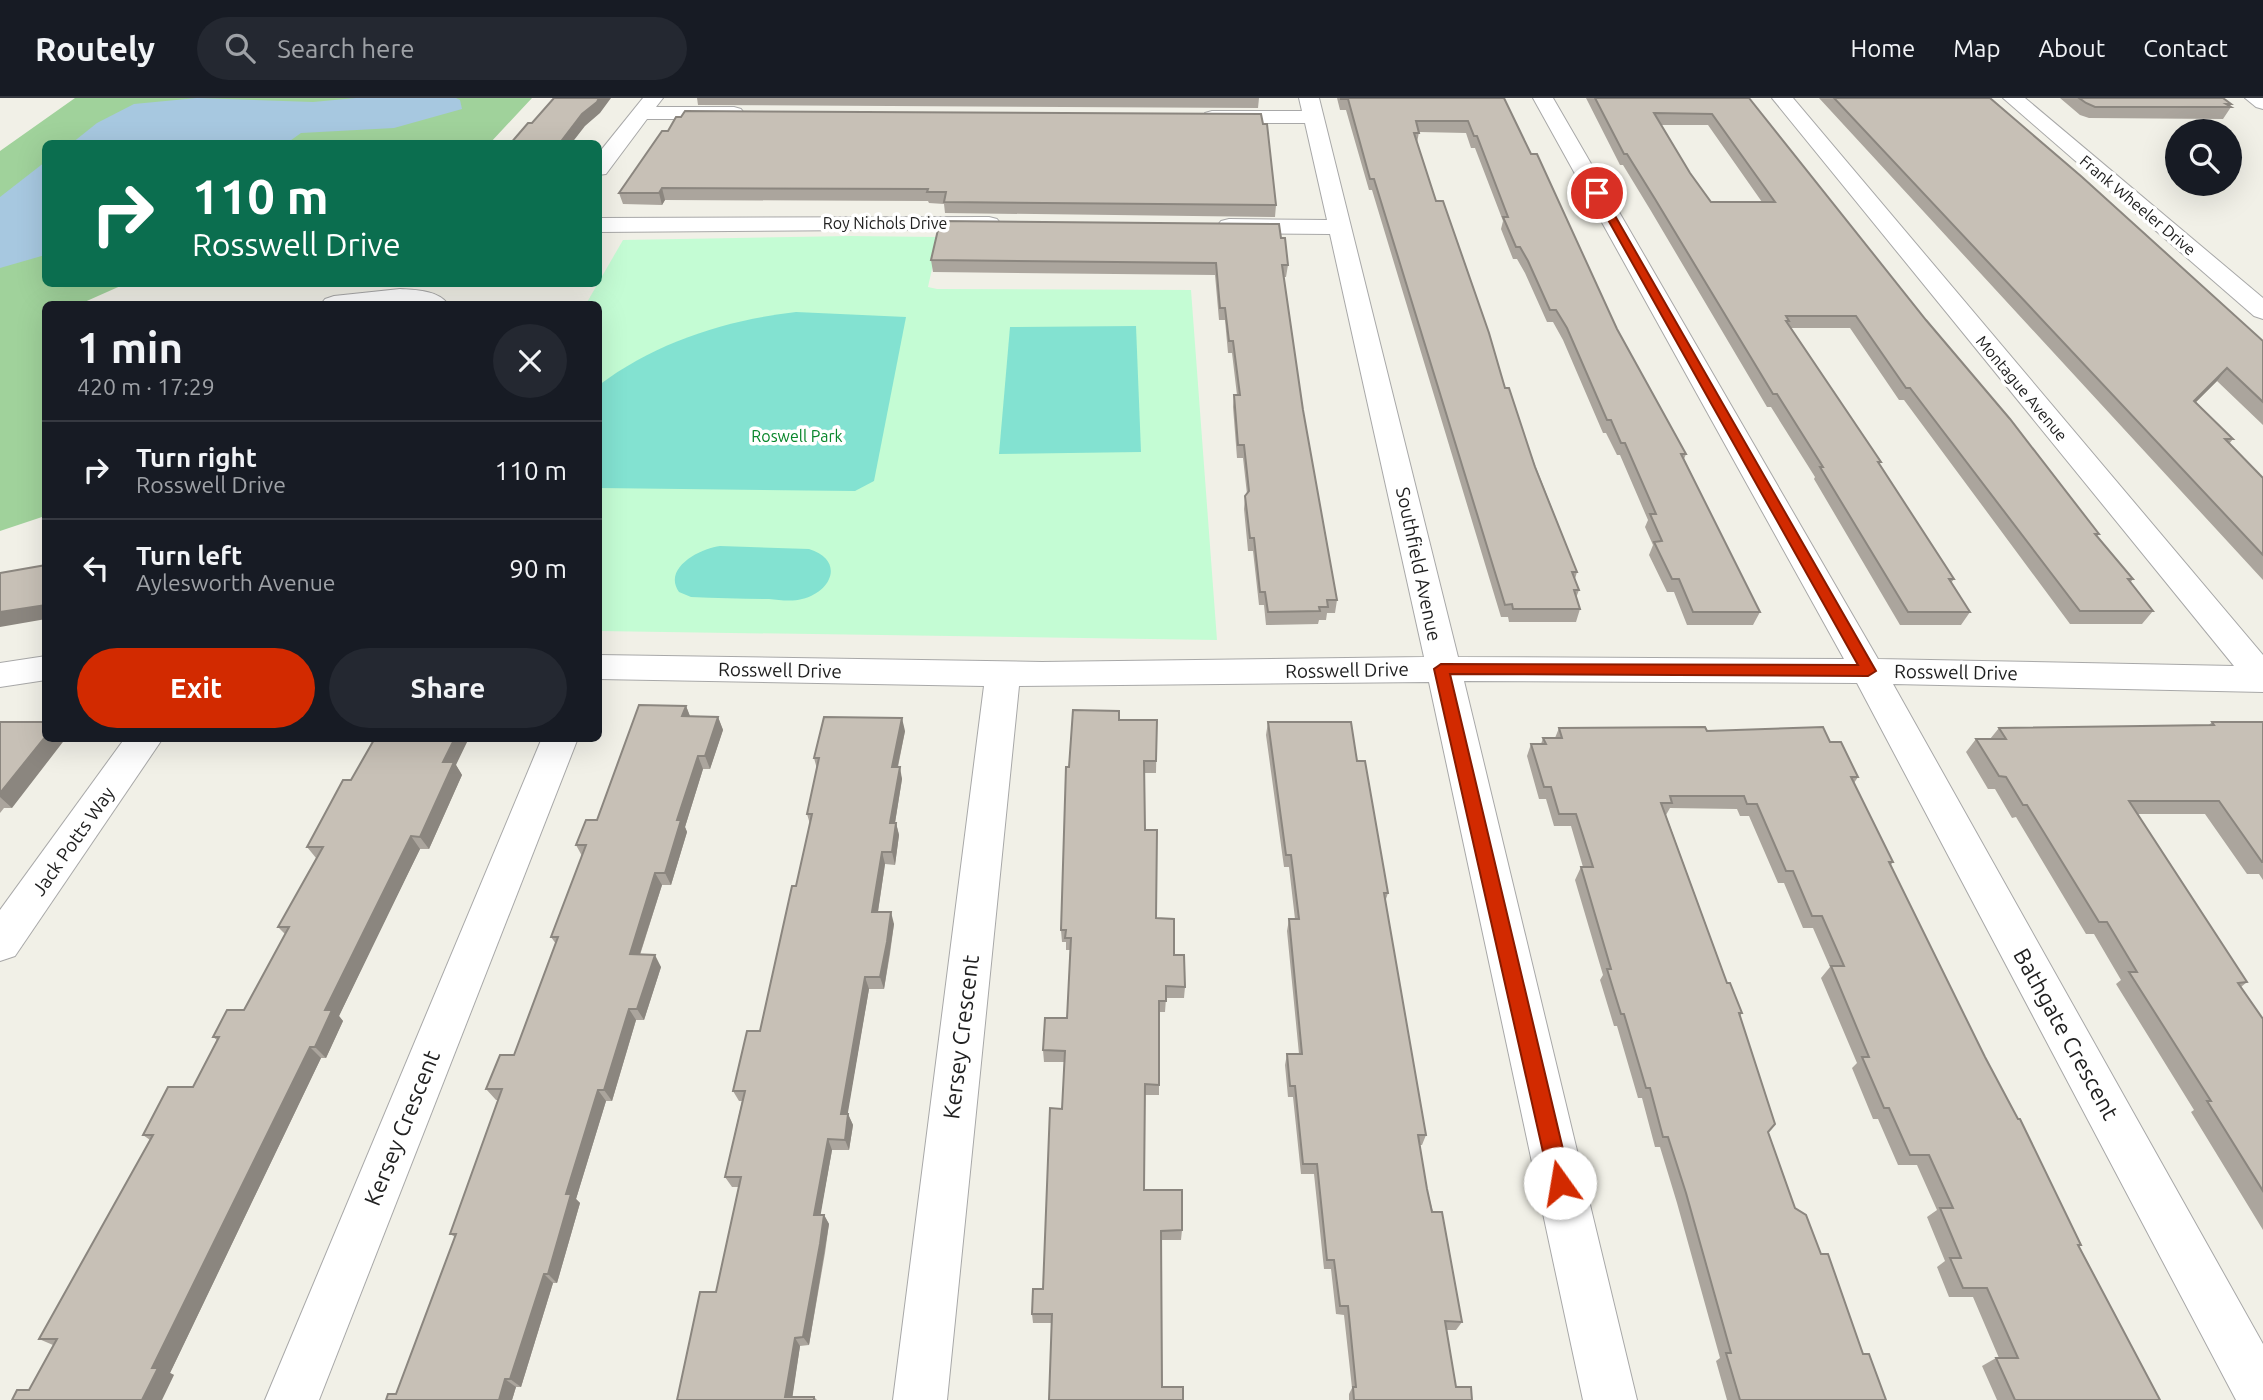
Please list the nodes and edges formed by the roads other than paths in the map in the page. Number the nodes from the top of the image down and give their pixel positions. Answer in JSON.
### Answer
{"nodes":[{"id":1,"x":1543,"y":98,"type":"edge"},
{"id":2,"x":1782,"y":98,"type":"edge"},
{"id":3,"x":2013,"y":98,"type":"edge"},
{"id":4,"x":2255,"y":98,"type":"edge"},
{"id":5,"x":2263,"y":103,"type":"edge"},
{"id":6,"x":647,"y":105,"type":"edge"},
{"id":7,"x":1311,"y":108,"type":"edge"},
{"id":8,"x":751,"y":114,"type":"edge"},
{"id":9,"x":1191,"y":117,"type":"edge"},
{"id":10,"x":602,"y":164,"type":"edge"},
{"id":11,"x":1012,"y":224,"type":"edge"},
{"id":12,"x":602,"y":225,"type":"edge"},
{"id":13,"x":1203,"y":226,"type":"edge"},
{"id":14,"x":1340,"y":227,"type":"junction"},
{"id":15,"x":351,"y":301,"type":"edge"},
{"id":16,"x":422,"y":301,"type":"edge"},
{"id":17,"x":2263,"y":311,"type":"edge"},
{"id":18,"x":602,"y":667,"type":"edge"},
{"id":19,"x":42,"y":669,"type":"edge"},
{"id":20,"x":1441,"y":669,"type":"junction"},
{"id":21,"x":1868,"y":671,"type":"junction"},
{"id":22,"x":0,"y":674,"type":"edge"},
{"id":23,"x":1003,"y":674,"type":"junction"},
{"id":24,"x":2263,"y":678,"type":"edge"},
{"id":25,"x":142,"y":742,"type":"edge"},
{"id":26,"x":558,"y":742,"type":"edge"},
{"id":27,"x":0,"y":943,"type":"edge"},
{"id":28,"x":2263,"y":1396,"type":"edge"},
{"id":29,"x":292,"y":1400,"type":"edge"},
{"id":30,"x":920,"y":1400,"type":"edge"},
{"id":31,"x":1611,"y":1400,"type":"edge"}],
"edges":[{"from":1,"to":21,"type":"street","name":"Bathgate Crescent"},
{"from":2,"to":24,"type":"street","name":"Montague Avenue"},
{"from":3,"to":17,"type":"street","name":"Frank Wheeler Drive"},
{"from":4,"to":5,"type":"street"},
{"from":6,"to":8,"type":"street"},
{"from":6,"to":10,"type":"street"},
{"from":7,"to":9,"type":"street"},
{"from":7,"to":14,"type":"street","name":"Southfield Avenue"},
{"from":11,"to":12,"type":"street","name":"Roy Nichols Drive"},
{"from":13,"to":14,"type":"street"},
{"from":14,"to":20,"type":"street","name":"Southfield Avenue"},
{"from":15,"to":16,"type":"street"},
{"from":18,"to":23,"type":"street","name":"Rosswell Drive"},
{"from":19,"to":22,"type":"street"},
{"from":20,"to":21,"type":"street","name":"Rosswell Drive"},
{"from":20,"to":23,"type":"street","name":"Rosswell Drive"},
{"from":20,"to":31,"type":"street","name":"Southfield Avenue"},
{"from":21,"to":24,"type":"street","name":"Rosswell Drive"},
{"from":21,"to":28,"type":"street","name":"Bathgate Crescent"},
{"from":23,"to":30,"type":"street","name":"Kersey Crescent"},
{"from":25,"to":27,"type":"street","name":"Jack Potts Way"},
{"from":26,"to":29,"type":"street","name":"Kersey Crescent"}]}
